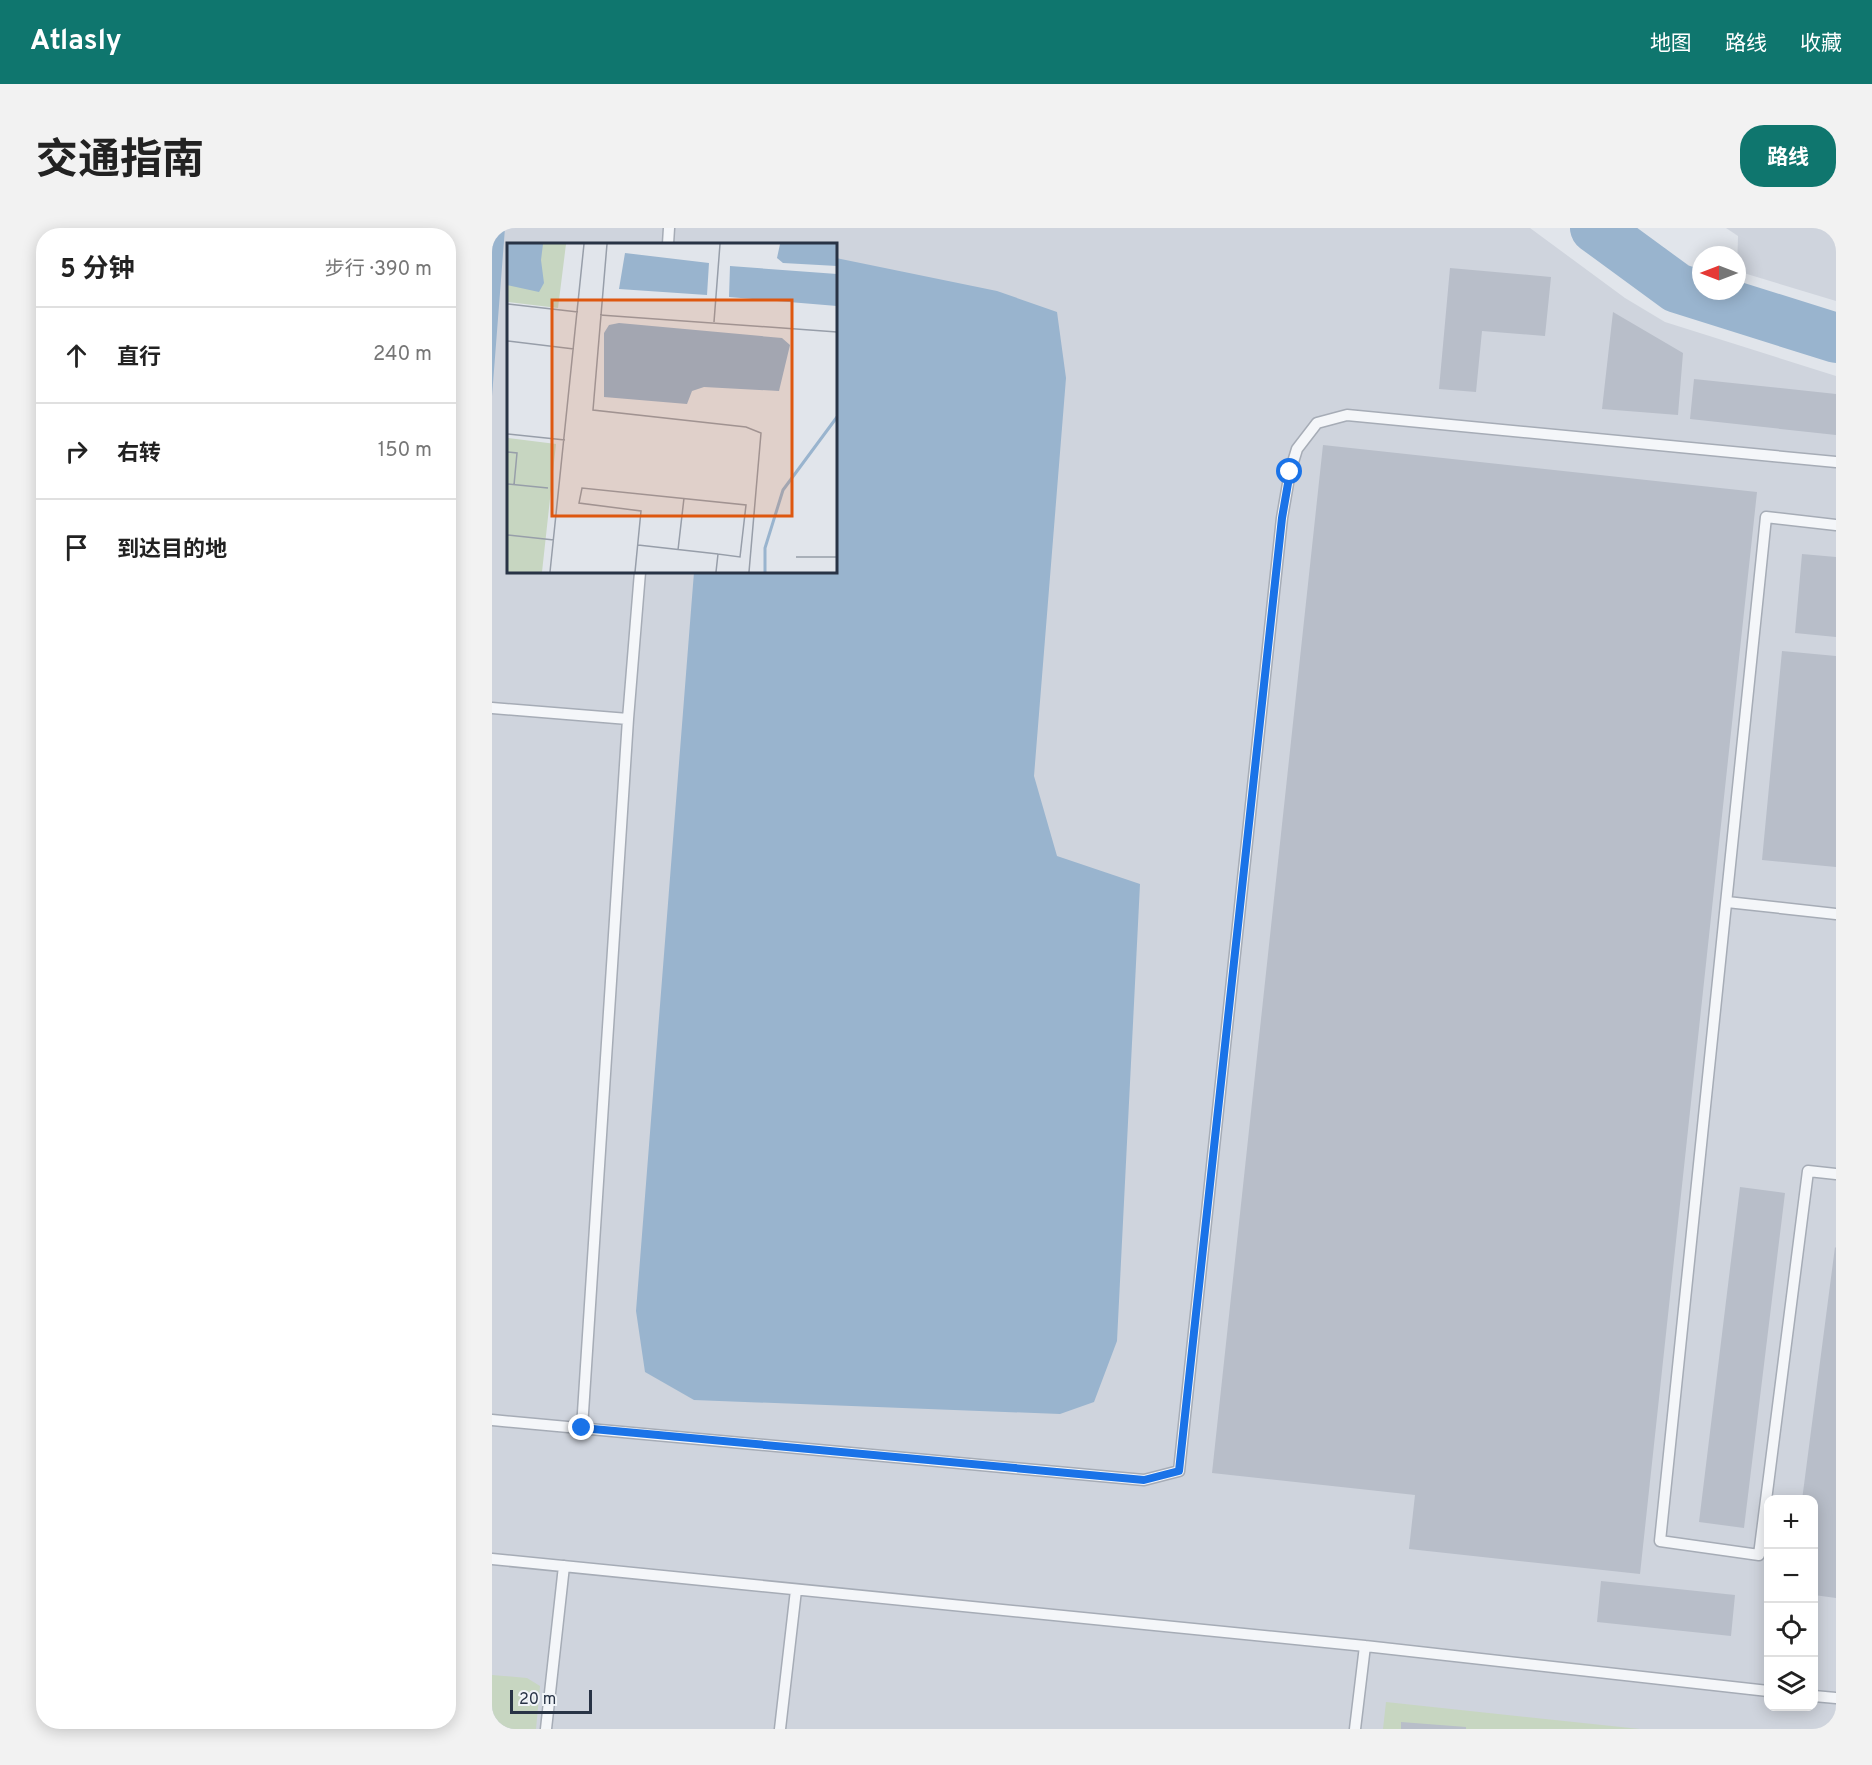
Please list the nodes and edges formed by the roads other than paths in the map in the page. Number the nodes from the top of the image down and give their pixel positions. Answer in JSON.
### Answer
{"nodes":[{"id":1,"x":669,"y":228,"type":"edge"},
{"id":2,"x":668,"y":243,"type":"edge"},
{"id":3,"x":1836,"y":462,"type":"edge"},
{"id":4,"x":1836,"y":525,"type":"edge"},
{"id":5,"x":640,"y":573,"type":"edge"},
{"id":6,"x":492,"y":708,"type":"edge"},
{"id":7,"x":628,"y":719,"type":"junction"},
{"id":8,"x":1727,"y":902,"type":"junction"},
{"id":9,"x":1836,"y":914,"type":"edge"},
{"id":10,"x":1836,"y":1174,"type":"edge"},
{"id":11,"x":492,"y":1420,"type":"edge"},
{"id":12,"x":582,"y":1428,"type":"junction"},
{"id":13,"x":492,"y":1559,"type":"edge"},
{"id":14,"x":564,"y":1566,"type":"junction"},
{"id":15,"x":796,"y":1590,"type":"junction"},
{"id":16,"x":1365,"y":1646,"type":"junction"},
{"id":17,"x":1764,"y":1691,"type":"edge"},
{"id":18,"x":1818,"y":1696,"type":"edge"},
{"id":19,"x":1836,"y":1698,"type":"edge"},
{"id":20,"x":546,"y":1729,"type":"edge"},
{"id":21,"x":780,"y":1729,"type":"edge"},
{"id":22,"x":1355,"y":1729,"type":"edge"}],
"edges":[{"from":1,"to":2,"type":"lane"},
{"from":3,"to":12,"type":"lane"},
{"from":4,"to":8,"type":"lane"},
{"from":5,"to":7,"type":"lane"},
{"from":6,"to":7,"type":"lane"},
{"from":7,"to":12,"type":"lane"},
{"from":8,"to":9,"type":"lane"},
{"from":8,"to":10,"type":"lane"},
{"from":11,"to":12,"type":"lane"},
{"from":13,"to":14,"type":"lane"},
{"from":14,"to":15,"type":"lane"},
{"from":14,"to":20,"type":"lane"},
{"from":15,"to":16,"type":"lane"},
{"from":15,"to":21,"type":"lane"},
{"from":16,"to":17,"type":"lane"},
{"from":16,"to":22,"type":"lane"},
{"from":18,"to":19,"type":"lane"}]}
